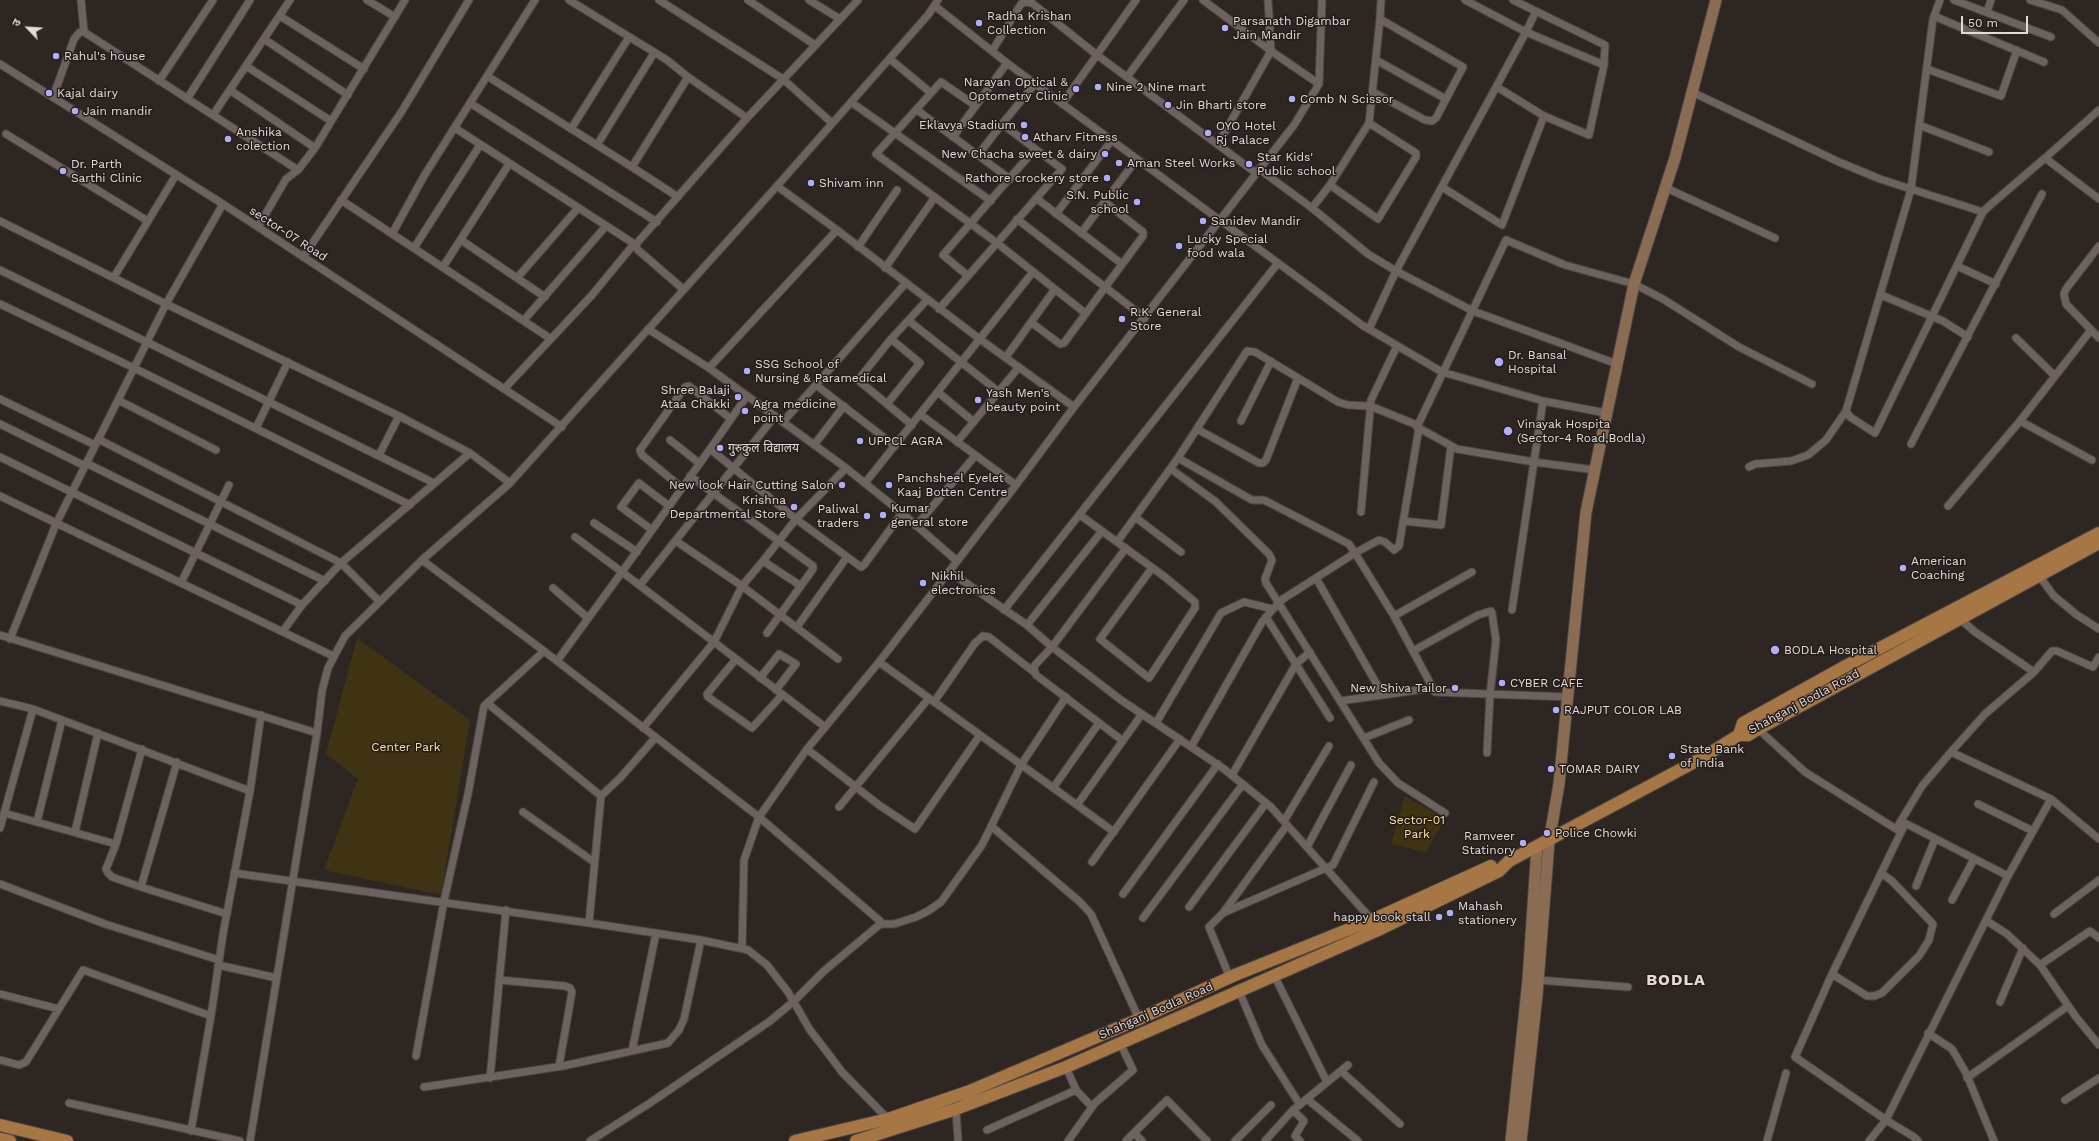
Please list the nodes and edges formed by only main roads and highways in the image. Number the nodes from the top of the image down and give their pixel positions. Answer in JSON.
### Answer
{"nodes":[{"id":1,"x":1716,"y":0,"type":"edge"},
{"id":2,"x":2099,"y":533,"type":"edge"},
{"id":3,"x":2099,"y":543,"type":"edge"},
{"id":4,"x":1738,"y":735,"type":"junction"},
{"id":5,"x":1549,"y":842,"type":"junction"},
{"id":6,"x":1537,"y":847,"type":"junction"},
{"id":7,"x":1375,"y":925,"type":"junction"},
{"id":8,"x":1192,"y":995,"type":"junction"},
{"id":9,"x":1199,"y":1008,"type":"junction"},
{"id":10,"x":0,"y":1125,"type":"edge"},
{"id":11,"x":67,"y":1141,"type":"edge"},
{"id":12,"x":795,"y":1141,"type":"edge"},
{"id":13,"x":856,"y":1141,"type":"edge"},
{"id":14,"x":1511,"y":1141,"type":"edge"},
{"id":15,"x":1521,"y":1141,"type":"edge"}],
"edges":[{"from":1,"to":5,"type":"main road"},
{"from":2,"to":4,"type":"main road"},
{"from":3,"to":4,"type":"main road","name":"Shahganj Bodla Road"},
{"from":4,"to":5,"type":"main road","name":"Shahganj Bodla Road"},
{"from":5,"to":6,"type":"main road","name":"Shahganj Bodla Road"},
{"from":5,"to":15,"type":"main road"},
{"from":6,"to":7,"type":"main road","name":"Shahganj Bodla Road"},
{"from":6,"to":14,"type":"main road"},
{"from":7,"to":8,"type":"main road","name":"Shahganj Bodla Road"},
{"from":7,"to":9,"type":"main road","name":"Shahganj Bodla Road"},
{"from":8,"to":9,"type":"main road"},
{"from":8,"to":12,"type":"main road","name":"Shahganj Bodla Road"},
{"from":9,"to":13,"type":"main road","name":"Shahganj Bodla Road"},
{"from":10,"to":11,"type":"main road"}]}
